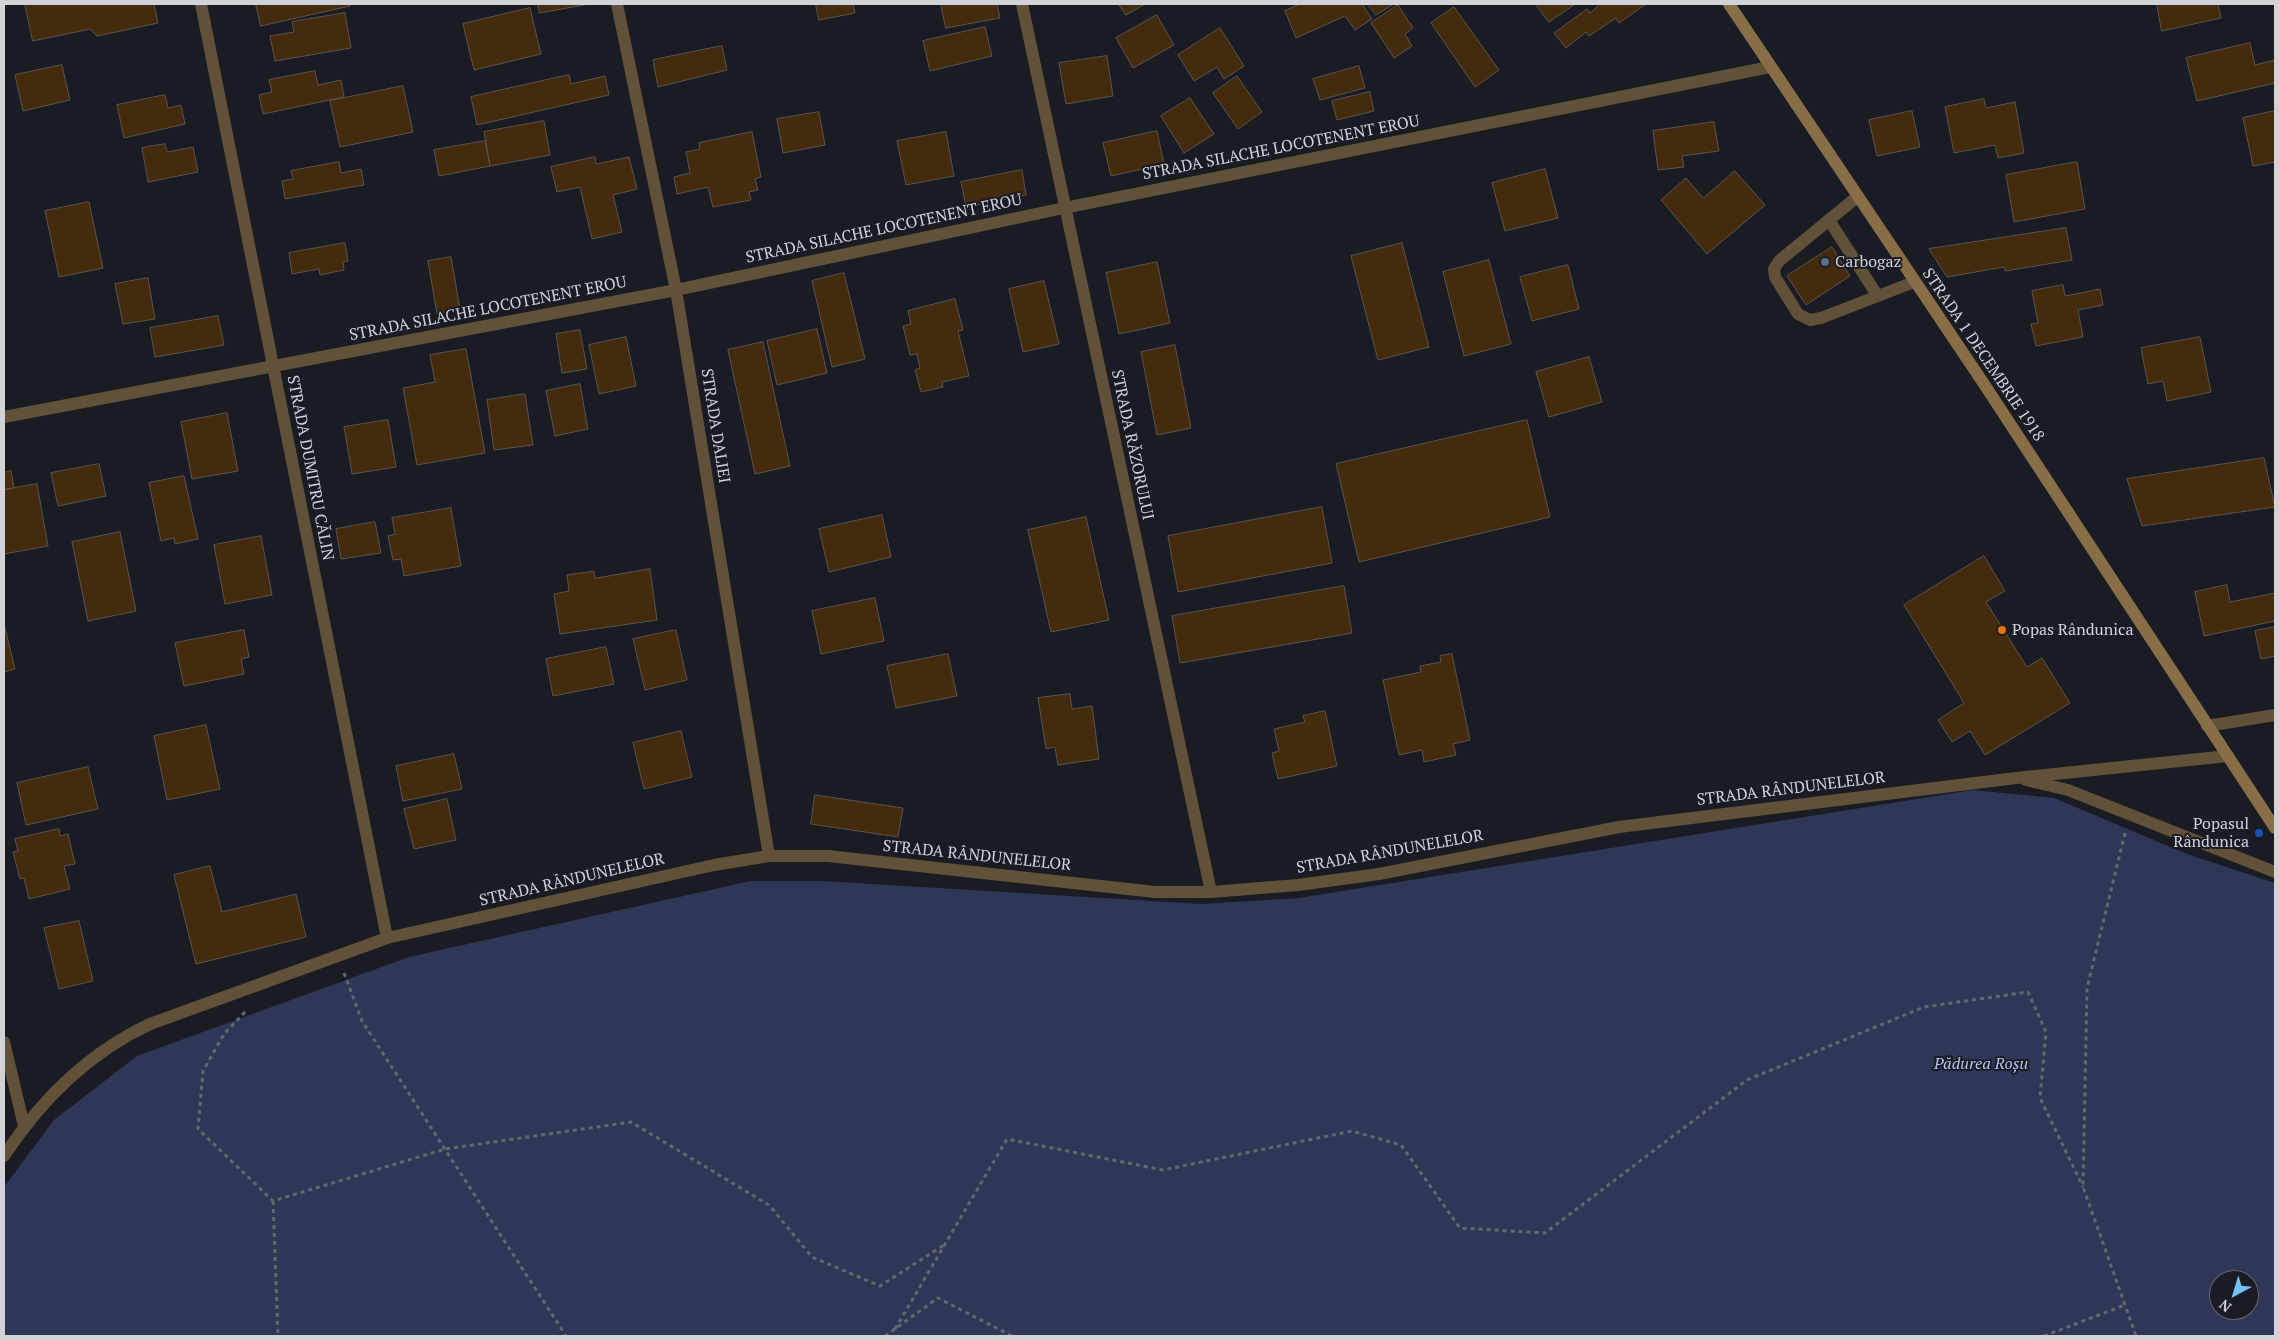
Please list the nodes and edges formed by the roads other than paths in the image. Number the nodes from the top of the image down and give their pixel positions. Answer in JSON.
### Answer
{"nodes":[{"id":1,"x":200,"y":4,"type":"edge"},
{"id":2,"x":617,"y":4,"type":"edge"},
{"id":3,"x":1022,"y":4,"type":"edge"},
{"id":4,"x":1729,"y":4,"type":"edge"},
{"id":5,"x":1770,"y":67,"type":"junction"},
{"id":6,"x":1857,"y":197,"type":"junction"},
{"id":7,"x":1064,"y":208,"type":"junction"},
{"id":8,"x":1829,"y":220,"type":"junction"},
{"id":9,"x":1914,"y":282,"type":"junction"},
{"id":10,"x":676,"y":290,"type":"junction"},
{"id":11,"x":1877,"y":295,"type":"junction"},
{"id":12,"x":273,"y":366,"type":"junction"},
{"id":13,"x":4,"y":417,"type":"edge"},
{"id":14,"x":2275,"y":715,"type":"edge"},
{"id":15,"x":2206,"y":726,"type":"junction"},
{"id":16,"x":2228,"y":756,"type":"junction"},
{"id":17,"x":2016,"y":778,"type":"junction"},
{"id":18,"x":2275,"y":828,"type":"edge"},
{"id":19,"x":769,"y":856,"type":"junction"},
{"id":20,"x":2275,"y":872,"type":"edge"},
{"id":21,"x":1211,"y":892,"type":"junction"},
{"id":22,"x":387,"y":938,"type":"junction"},
{"id":23,"x":4,"y":1042,"type":"edge"},
{"id":24,"x":24,"y":1126,"type":"junction"},
{"id":25,"x":4,"y":1156,"type":"edge"}],
"edges":[{"from":1,"to":12,"type":"street","name":"STRADA DUMITRU CĂLIN"},
{"from":2,"to":10,"type":"street","name":"STRADA DALIEI"},
{"from":3,"to":7,"type":"street","name":"STRADA RĂZORULUI"},
{"from":4,"to":5,"type":"main road","name":"STRADA 1 DECEMBRIE 1918"},
{"from":5,"to":6,"type":"main road","name":"STRADA 1 DECEMBRIE 1918"},
{"from":5,"to":7,"type":"street","name":"STRADA SILACHE LOCOTENENT EROU"},
{"from":6,"to":8,"type":"street"},
{"from":6,"to":9,"type":"main road","name":"STRADA 1 DECEMBRIE 1918"},
{"from":7,"to":10,"type":"street","name":"STRADA SILACHE LOCOTENENT EROU"},
{"from":7,"to":21,"type":"street","name":"STRADA RĂZORULUI"},
{"from":8,"to":11,"type":"street"},
{"from":8,"to":11,"type":"street"},
{"from":9,"to":11,"type":"street"},
{"from":9,"to":15,"type":"main road","name":"STRADA 1 DECEMBRIE 1918"},
{"from":10,"to":12,"type":"street","name":"STRADA SILACHE LOCOTENENT EROU"},
{"from":10,"to":19,"type":"street","name":"STRADA DALIEI"},
{"from":12,"to":13,"type":"street","name":"STRADA SILACHE LOCOTENENT EROU"},
{"from":12,"to":22,"type":"street","name":"STRADA DUMITRU CĂLIN"},
{"from":14,"to":15,"type":"street"},
{"from":15,"to":16,"type":"main road","name":"STRADA 1 DECEMBRIE 1918"},
{"from":16,"to":17,"type":"street","name":"STRADA RÂNDUNELELOR"},
{"from":16,"to":18,"type":"main road","name":"STRADA 1 DECEMBRIE 1918"},
{"from":17,"to":20,"type":"street","name":"STRADA RÂNDUNELELOR"},
{"from":17,"to":21,"type":"street","name":"STRADA RÂNDUNELELOR"},
{"from":19,"to":21,"type":"street","name":"STRADA RÂNDUNELELOR"},
{"from":19,"to":22,"type":"street","name":"STRADA RÂNDUNELELOR"},
{"from":22,"to":24,"type":"street","name":"STRADA RÂNDUNELELOR"},
{"from":23,"to":24,"type":"street"},
{"from":24,"to":25,"type":"street","name":"STRADA RÂNDUNELELOR"}]}
